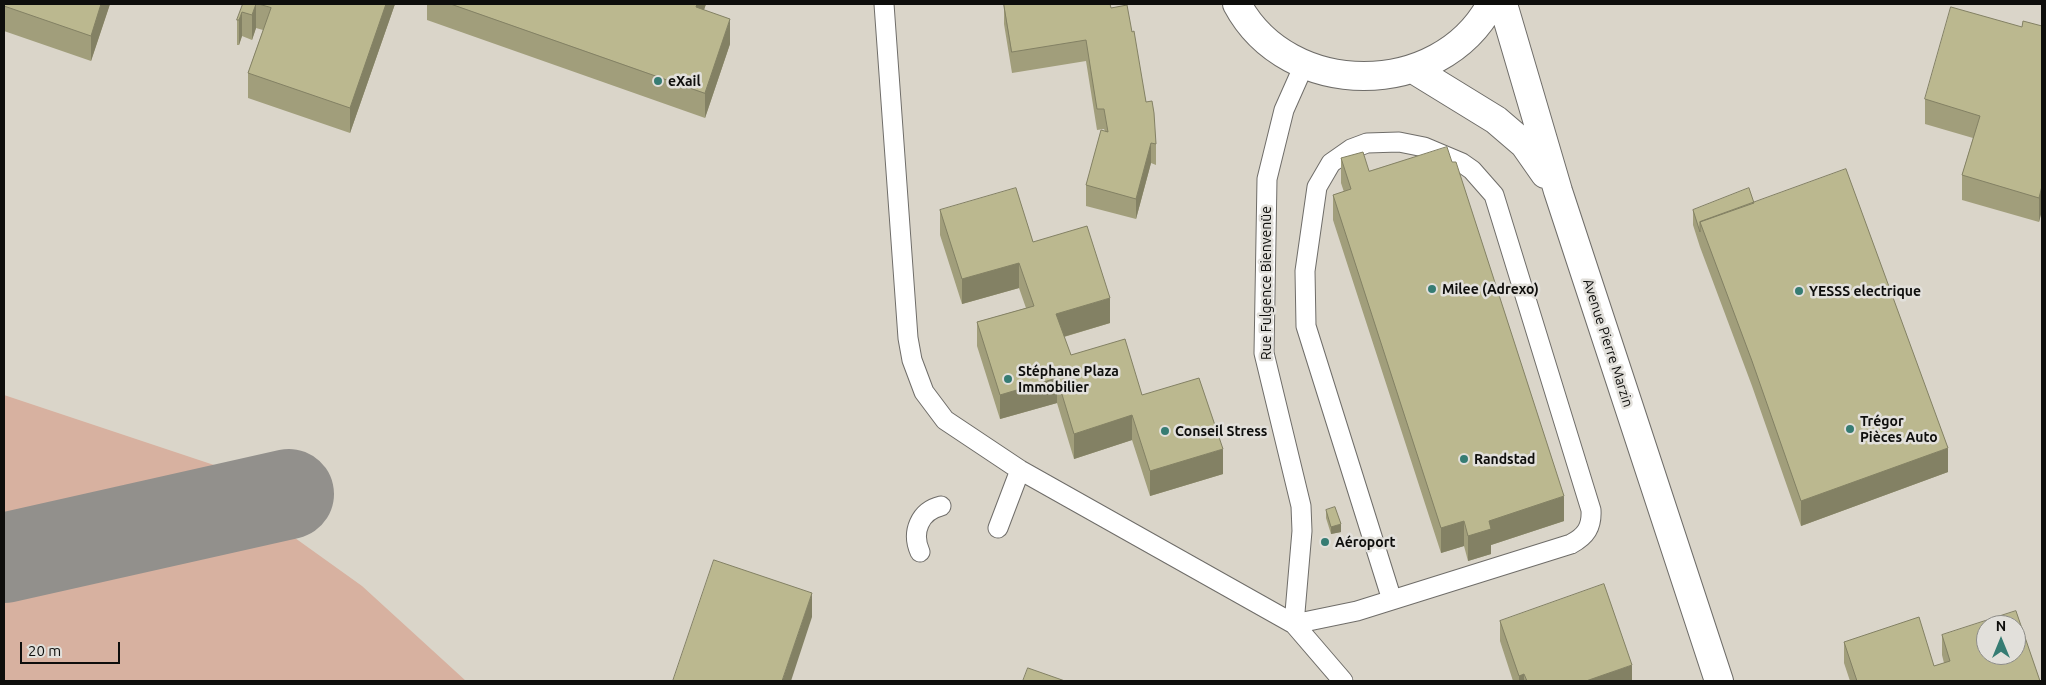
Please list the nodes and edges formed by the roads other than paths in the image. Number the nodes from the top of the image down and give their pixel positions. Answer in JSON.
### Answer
{"nodes":[{"id":1,"x":884,"y":4,"type":"edge"},
{"id":2,"x":1237,"y":4,"type":"edge"},
{"id":3,"x":1491,"y":4,"type":"edge"},
{"id":4,"x":1504,"y":4,"type":"edge"},
{"id":5,"x":1304,"y":65,"type":"junction"},
{"id":6,"x":1413,"y":69,"type":"junction"},
{"id":7,"x":1558,"y":191,"type":"junction"},
{"id":8,"x":1020,"y":470,"type":"junction"},
{"id":9,"x":941,"y":506,"type":"dead end"},
{"id":10,"x":998,"y":528,"type":"dead end"},
{"id":11,"x":920,"y":552,"type":"dead end"},
{"id":12,"x":1392,"y":600,"type":"junction"},
{"id":13,"x":1294,"y":624,"type":"junction"},
{"id":14,"x":1343,"y":681,"type":"edge"},
{"id":15,"x":1719,"y":681,"type":"edge"}],
"edges":[{"from":1,"to":8,"type":"lane"},
{"from":2,"to":5,"type":"main road"},
{"from":3,"to":6,"type":"main road"},
{"from":4,"to":7,"type":"main road","name":"Avenue Pierre Marzin"},
{"from":5,"to":6,"type":"main road"},
{"from":5,"to":13,"type":"lane","name":"Rue Fulgence Bienvenüe"},
{"from":6,"to":7,"type":"main road"},
{"from":7,"to":15,"type":"main road","name":"Avenue Pierre Marzin"},
{"from":8,"to":10,"type":"lane"},
{"from":8,"to":13,"type":"lane"},
{"from":9,"to":11,"type":"lane"},
{"from":12,"to":12,"type":"lane"},
{"from":12,"to":13,"type":"lane"},
{"from":13,"to":14,"type":"lane"}]}
